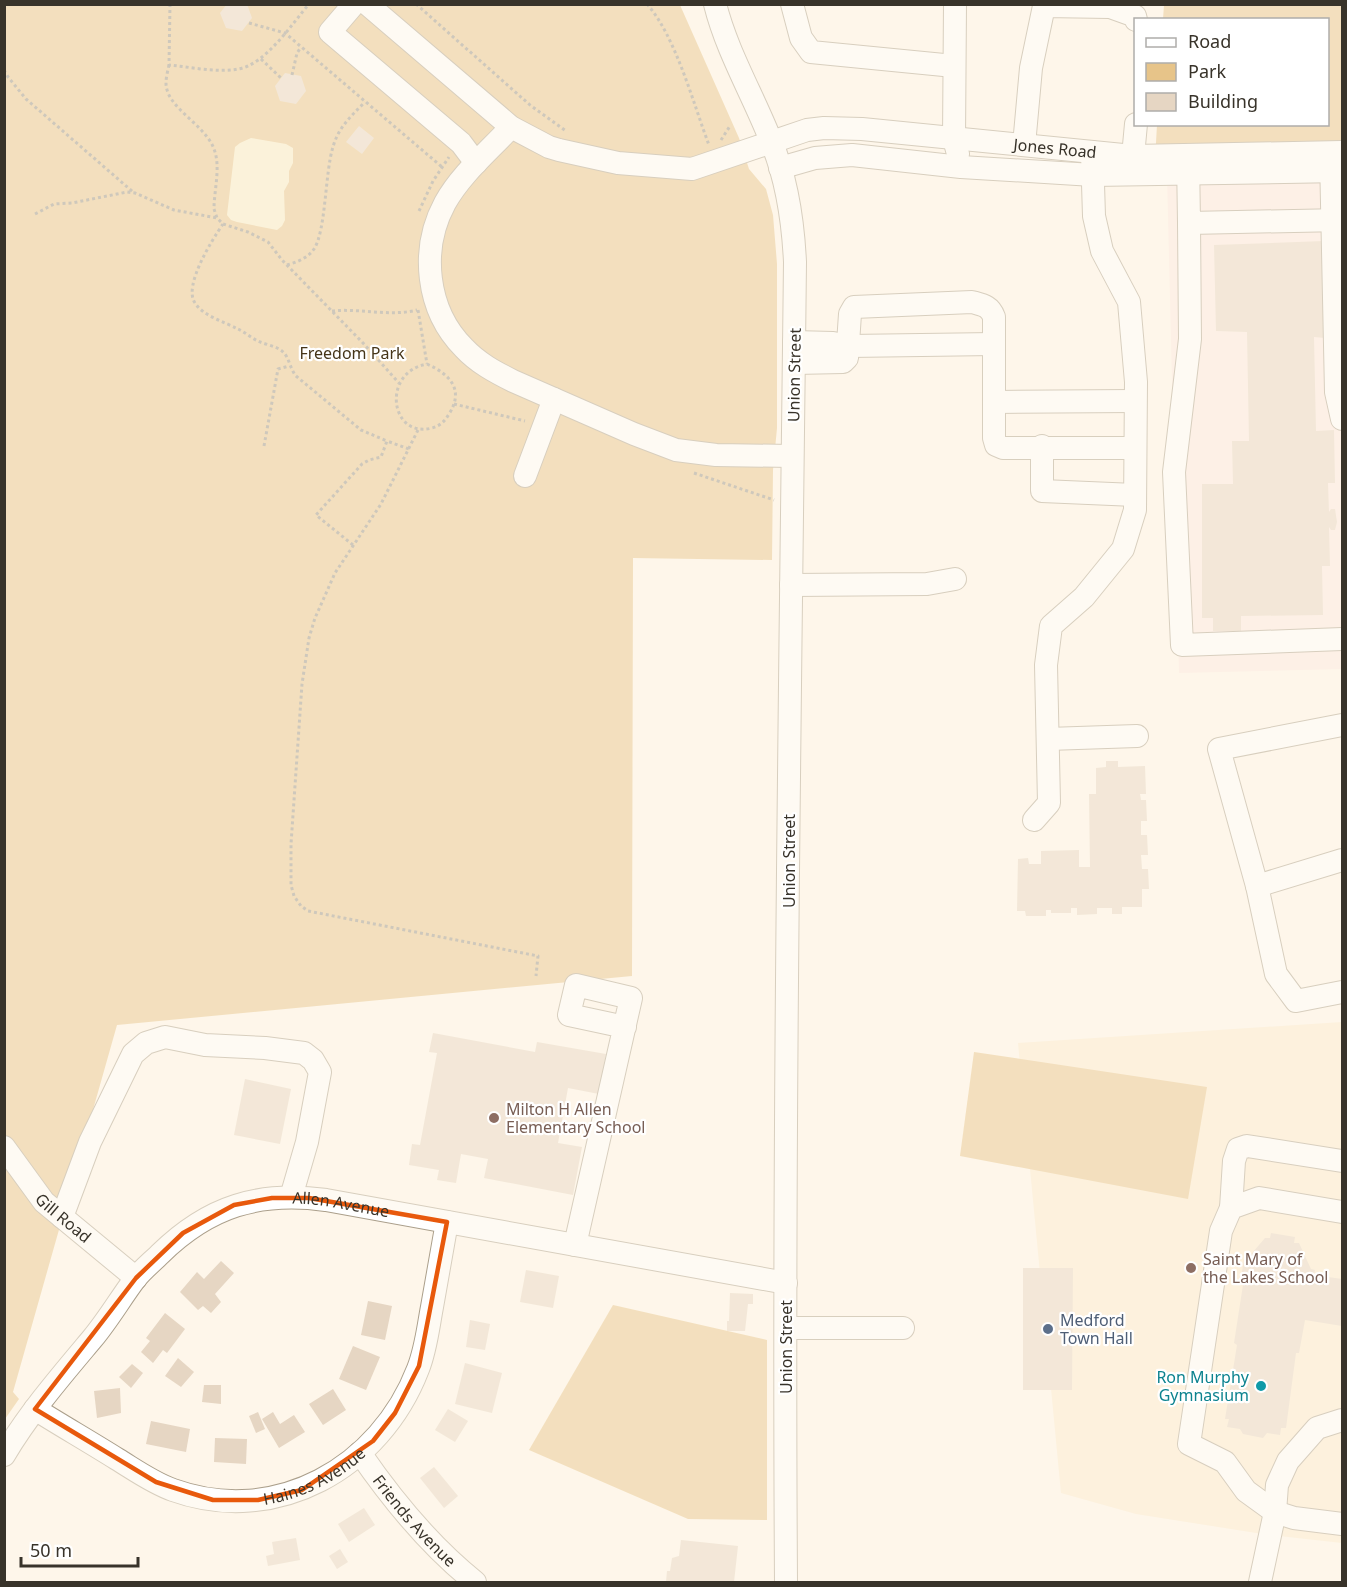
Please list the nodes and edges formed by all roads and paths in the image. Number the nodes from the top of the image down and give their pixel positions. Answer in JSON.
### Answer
{"nodes":[{"id":1,"x":170,"y":4,"type":"edge"},
{"id":2,"x":309,"y":4,"type":"edge"},
{"id":3,"x":354,"y":4,"type":"edge"},
{"id":4,"x":368,"y":4,"type":"edge"},
{"id":5,"x":416,"y":4,"type":"edge"},
{"id":6,"x":647,"y":4,"type":"edge"},
{"id":7,"x":715,"y":4,"type":"edge"},
{"id":8,"x":792,"y":4,"type":"edge"},
{"id":9,"x":955,"y":4,"type":"edge"},
{"id":10,"x":1136,"y":18,"type":"edge"},
{"id":11,"x":249,"y":23,"type":"dead end"},
{"id":12,"x":285,"y":33,"type":"junction"},
{"id":13,"x":301,"y":46,"type":"junction"},
{"id":14,"x":260,"y":58,"type":"junction"},
{"id":15,"x":169,"y":65,"type":"junction"},
{"id":16,"x":954,"y":66,"type":"junction"},
{"id":17,"x":4,"y":70,"type":"edge"},
{"id":18,"x":292,"y":75,"type":"dead end"},
{"id":19,"x":281,"y":78,"type":"dead end"},
{"id":20,"x":364,"y":102,"type":"junction"},
{"id":21,"x":730,"y":126,"type":"dead end"},
{"id":22,"x":1136,"y":126,"type":"edge"},
{"id":23,"x":511,"y":127,"type":"junction"},
{"id":24,"x":569,"y":132,"type":"dead end"},
{"id":25,"x":954,"y":139,"type":"junction"},
{"id":26,"x":772,"y":142,"type":"junction"},
{"id":27,"x":1024,"y":145,"type":"junction"},
{"id":28,"x":1133,"y":156,"type":"junction"},
{"id":29,"x":1337,"y":161,"type":"edge"},
{"id":30,"x":476,"y":163,"type":"junction"},
{"id":31,"x":1092,"y":163,"type":"junction"},
{"id":32,"x":1188,"y":164,"type":"junction"},
{"id":33,"x":442,"y":167,"type":"dead end"},
{"id":34,"x":961,"y":167,"type":"junction"},
{"id":35,"x":780,"y":168,"type":"junction"},
{"id":36,"x":135,"y":193,"type":"junction"},
{"id":37,"x":35,"y":214,"type":"dead end"},
{"id":38,"x":217,"y":218,"type":"junction"},
{"id":39,"x":1337,"y":220,"type":"edge"},
{"id":40,"x":1190,"y":223,"type":"junction"},
{"id":41,"x":222,"y":224,"type":"junction"},
{"id":42,"x":287,"y":265,"type":"junction"},
{"id":43,"x":418,"y":310,"type":"dead end"},
{"id":44,"x":332,"y":311,"type":"junction"},
{"id":45,"x":994,"y":344,"type":"junction"},
{"id":46,"x":849,"y":346,"type":"junction"},
{"id":47,"x":794,"y":352,"type":"junction"},
{"id":48,"x":1339,"y":361,"type":"edge"},
{"id":49,"x":289,"y":366,"type":"junction"},
{"id":50,"x":399,"y":383,"type":"junction"},
{"id":51,"x":554,"y":399,"type":"junction"},
{"id":52,"x":1136,"y":401,"type":"junction"},
{"id":53,"x":994,"y":402,"type":"junction"},
{"id":54,"x":1342,"y":412,"type":"edge"},
{"id":55,"x":418,"y":430,"type":"junction"},
{"id":56,"x":387,"y":441,"type":"junction"},
{"id":57,"x":264,"y":446,"type":"dead end"},
{"id":58,"x":1042,"y":446,"type":"junction"},
{"id":59,"x":1135,"y":448,"type":"junction"},
{"id":60,"x":409,"y":449,"type":"junction"},
{"id":61,"x":792,"y":456,"type":"junction"},
{"id":62,"x":525,"y":476,"type":"dead end"},
{"id":63,"x":1135,"y":495,"type":"junction"},
{"id":64,"x":353,"y":545,"type":"junction"},
{"id":65,"x":955,"y":579,"type":"dead end"},
{"id":66,"x":790,"y":585,"type":"junction"},
{"id":67,"x":1342,"y":639,"type":"edge"},
{"id":68,"x":1342,"y":725,"type":"edge"},
{"id":69,"x":1137,"y":736,"type":"dead end"},
{"id":70,"x":1048,"y":739,"type":"junction"},
{"id":71,"x":1034,"y":820,"type":"dead end"},
{"id":72,"x":1342,"y":860,"type":"edge"},
{"id":73,"x":1257,"y":886,"type":"junction"},
{"id":74,"x":536,"y":976,"type":"dead end"},
{"id":75,"x":1342,"y":992,"type":"edge"},
{"id":76,"x":625,"y":1028,"type":"dead end"},
{"id":77,"x":4,"y":1147,"type":"edge"},
{"id":78,"x":1342,"y":1161,"type":"edge"},
{"id":79,"x":291,"y":1197,"type":"junction"},
{"id":80,"x":1232,"y":1208,"type":"junction"},
{"id":81,"x":1342,"y":1212,"type":"edge"},
{"id":82,"x":62,"y":1217,"type":"junction"},
{"id":83,"x":447,"y":1222,"type":"junction"},
{"id":84,"x":575,"y":1245,"type":"junction"},
{"id":85,"x":136,"y":1278,"type":"junction"},
{"id":86,"x":786,"y":1283,"type":"junction"},
{"id":87,"x":786,"y":1328,"type":"junction"},
{"id":88,"x":903,"y":1328,"type":"dead end"},
{"id":89,"x":35,"y":1409,"type":"junction"},
{"id":90,"x":1342,"y":1420,"type":"edge"},
{"id":91,"x":360,"y":1454,"type":"junction"},
{"id":92,"x":4,"y":1455,"type":"edge"},
{"id":93,"x":1275,"y":1512,"type":"junction"},
{"id":94,"x":1342,"y":1524,"type":"edge"},
{"id":95,"x":475,"y":1582,"type":"edge"},
{"id":96,"x":786,"y":1582,"type":"edge"},
{"id":97,"x":1260,"y":1582,"type":"edge"}],
"edges":[{"from":1,"to":15,"type":"path"},
{"from":2,"to":12,"type":"path"},
{"from":3,"to":30,"type":"street"},
{"from":4,"to":23,"type":"street","name":"Jones Road"},
{"from":5,"to":24,"type":"path"},
{"from":6,"to":21,"type":"path"},
{"from":7,"to":26,"type":"street","name":"Union Street"},
{"from":8,"to":16,"type":"street"},
{"from":9,"to":16,"type":"street"},
{"from":10,"to":27,"type":"street"},
{"from":11,"to":12,"type":"path"},
{"from":12,"to":13,"type":"path"},
{"from":12,"to":14,"type":"path"},
{"from":13,"to":18,"type":"path"},
{"from":13,"to":20,"type":"path"},
{"from":14,"to":15,"type":"path"},
{"from":14,"to":19,"type":"path"},
{"from":15,"to":38,"type":"path"},
{"from":16,"to":25,"type":"street"},
{"from":17,"to":36,"type":"path"},
{"from":20,"to":33,"type":"path"},
{"from":20,"to":42,"type":"path"},
{"from":22,"to":28,"type":"street"},
{"from":23,"to":26,"type":"street","name":"Jones Road"},
{"from":23,"to":30,"type":"street"},
{"from":25,"to":26,"type":"street","name":"Jones Road"},
{"from":25,"to":27,"type":"street","name":"Jones Road"},
{"from":25,"to":34,"type":"street"},
{"from":26,"to":35,"type":"street","name":"Union Street"},
{"from":27,"to":31,"type":"street","name":"Jones Road"},
{"from":28,"to":31,"type":"street","name":"Jones Road"},
{"from":28,"to":32,"type":"street","name":"Jones Road"},
{"from":29,"to":32,"type":"street","name":"Jones Road"},
{"from":29,"to":39,"type":"street"},
{"from":30,"to":51,"type":"street"},
{"from":31,"to":32,"type":"street","name":"Jones Road"},
{"from":31,"to":34,"type":"street","name":"Jones Road"},
{"from":31,"to":52,"type":"street"},
{"from":32,"to":40,"type":"street"},
{"from":34,"to":35,"type":"street","name":"Jones Road"},
{"from":35,"to":47,"type":"street","name":"Union Street"},
{"from":36,"to":37,"type":"path"},
{"from":36,"to":38,"type":"path"},
{"from":38,"to":41,"type":"path"},
{"from":39,"to":40,"type":"street"},
{"from":39,"to":48,"type":"street"},
{"from":40,"to":67,"type":"street"},
{"from":41,"to":42,"type":"path"},
{"from":41,"to":49,"type":"path"},
{"from":42,"to":44,"type":"path"},
{"from":43,"to":44,"type":"path"},
{"from":44,"to":50,"type":"path"},
{"from":45,"to":46,"type":"street"},
{"from":45,"to":46,"type":"street"},
{"from":45,"to":53,"type":"street"},
{"from":46,"to":47,"type":"street"},
{"from":47,"to":61,"type":"street","name":"Union Street"},
{"from":48,"to":54,"type":"street"},
{"from":49,"to":56,"type":"path"},
{"from":49,"to":57,"type":"path"},
{"from":50,"to":55,"type":"path"},
{"from":50,"to":55,"type":"path"},
{"from":51,"to":61,"type":"street"},
{"from":51,"to":62,"type":"street"},
{"from":52,"to":53,"type":"street"},
{"from":52,"to":59,"type":"street"},
{"from":53,"to":58,"type":"street"},
{"from":55,"to":60,"type":"path"},
{"from":56,"to":60,"type":"path"},
{"from":56,"to":64,"type":"path"},
{"from":58,"to":59,"type":"street"},
{"from":58,"to":63,"type":"street"},
{"from":59,"to":63,"type":"street"},
{"from":60,"to":64,"type":"path"},
{"from":61,"to":66,"type":"street","name":"Union Street"},
{"from":63,"to":70,"type":"street"},
{"from":64,"to":74,"type":"path"},
{"from":65,"to":66,"type":"street"},
{"from":66,"to":86,"type":"street","name":"Union Street"},
{"from":68,"to":73,"type":"street"},
{"from":69,"to":70,"type":"street"},
{"from":70,"to":71,"type":"street"},
{"from":72,"to":73,"type":"street"},
{"from":73,"to":75,"type":"street"},
{"from":76,"to":84,"type":"street"},
{"from":77,"to":82,"type":"street","name":"Gill Road"},
{"from":78,"to":80,"type":"street"},
{"from":79,"to":82,"type":"street"},
{"from":79,"to":83,"type":"street","name":"Allen Avenue"},
{"from":79,"to":85,"type":"street","name":"Allen Avenue"},
{"from":80,"to":81,"type":"street"},
{"from":80,"to":93,"type":"street"},
{"from":82,"to":85,"type":"street","name":"Gill Road"},
{"from":83,"to":84,"type":"street","name":"Allen Avenue"},
{"from":83,"to":91,"type":"street","name":"Haines Avenue"},
{"from":84,"to":86,"type":"street","name":"Allen Avenue"},
{"from":85,"to":89,"type":"street","name":"Allen Avenue"},
{"from":86,"to":87,"type":"street","name":"Union Street"},
{"from":87,"to":88,"type":"street"},
{"from":87,"to":96,"type":"street","name":"Union Street"},
{"from":89,"to":91,"type":"street","name":"Haines Avenue"},
{"from":89,"to":92,"type":"street","name":"Allen Avenue"},
{"from":90,"to":93,"type":"street"},
{"from":91,"to":95,"type":"street","name":"Friends Avenue"},
{"from":93,"to":94,"type":"street"},
{"from":93,"to":97,"type":"street"}]}
